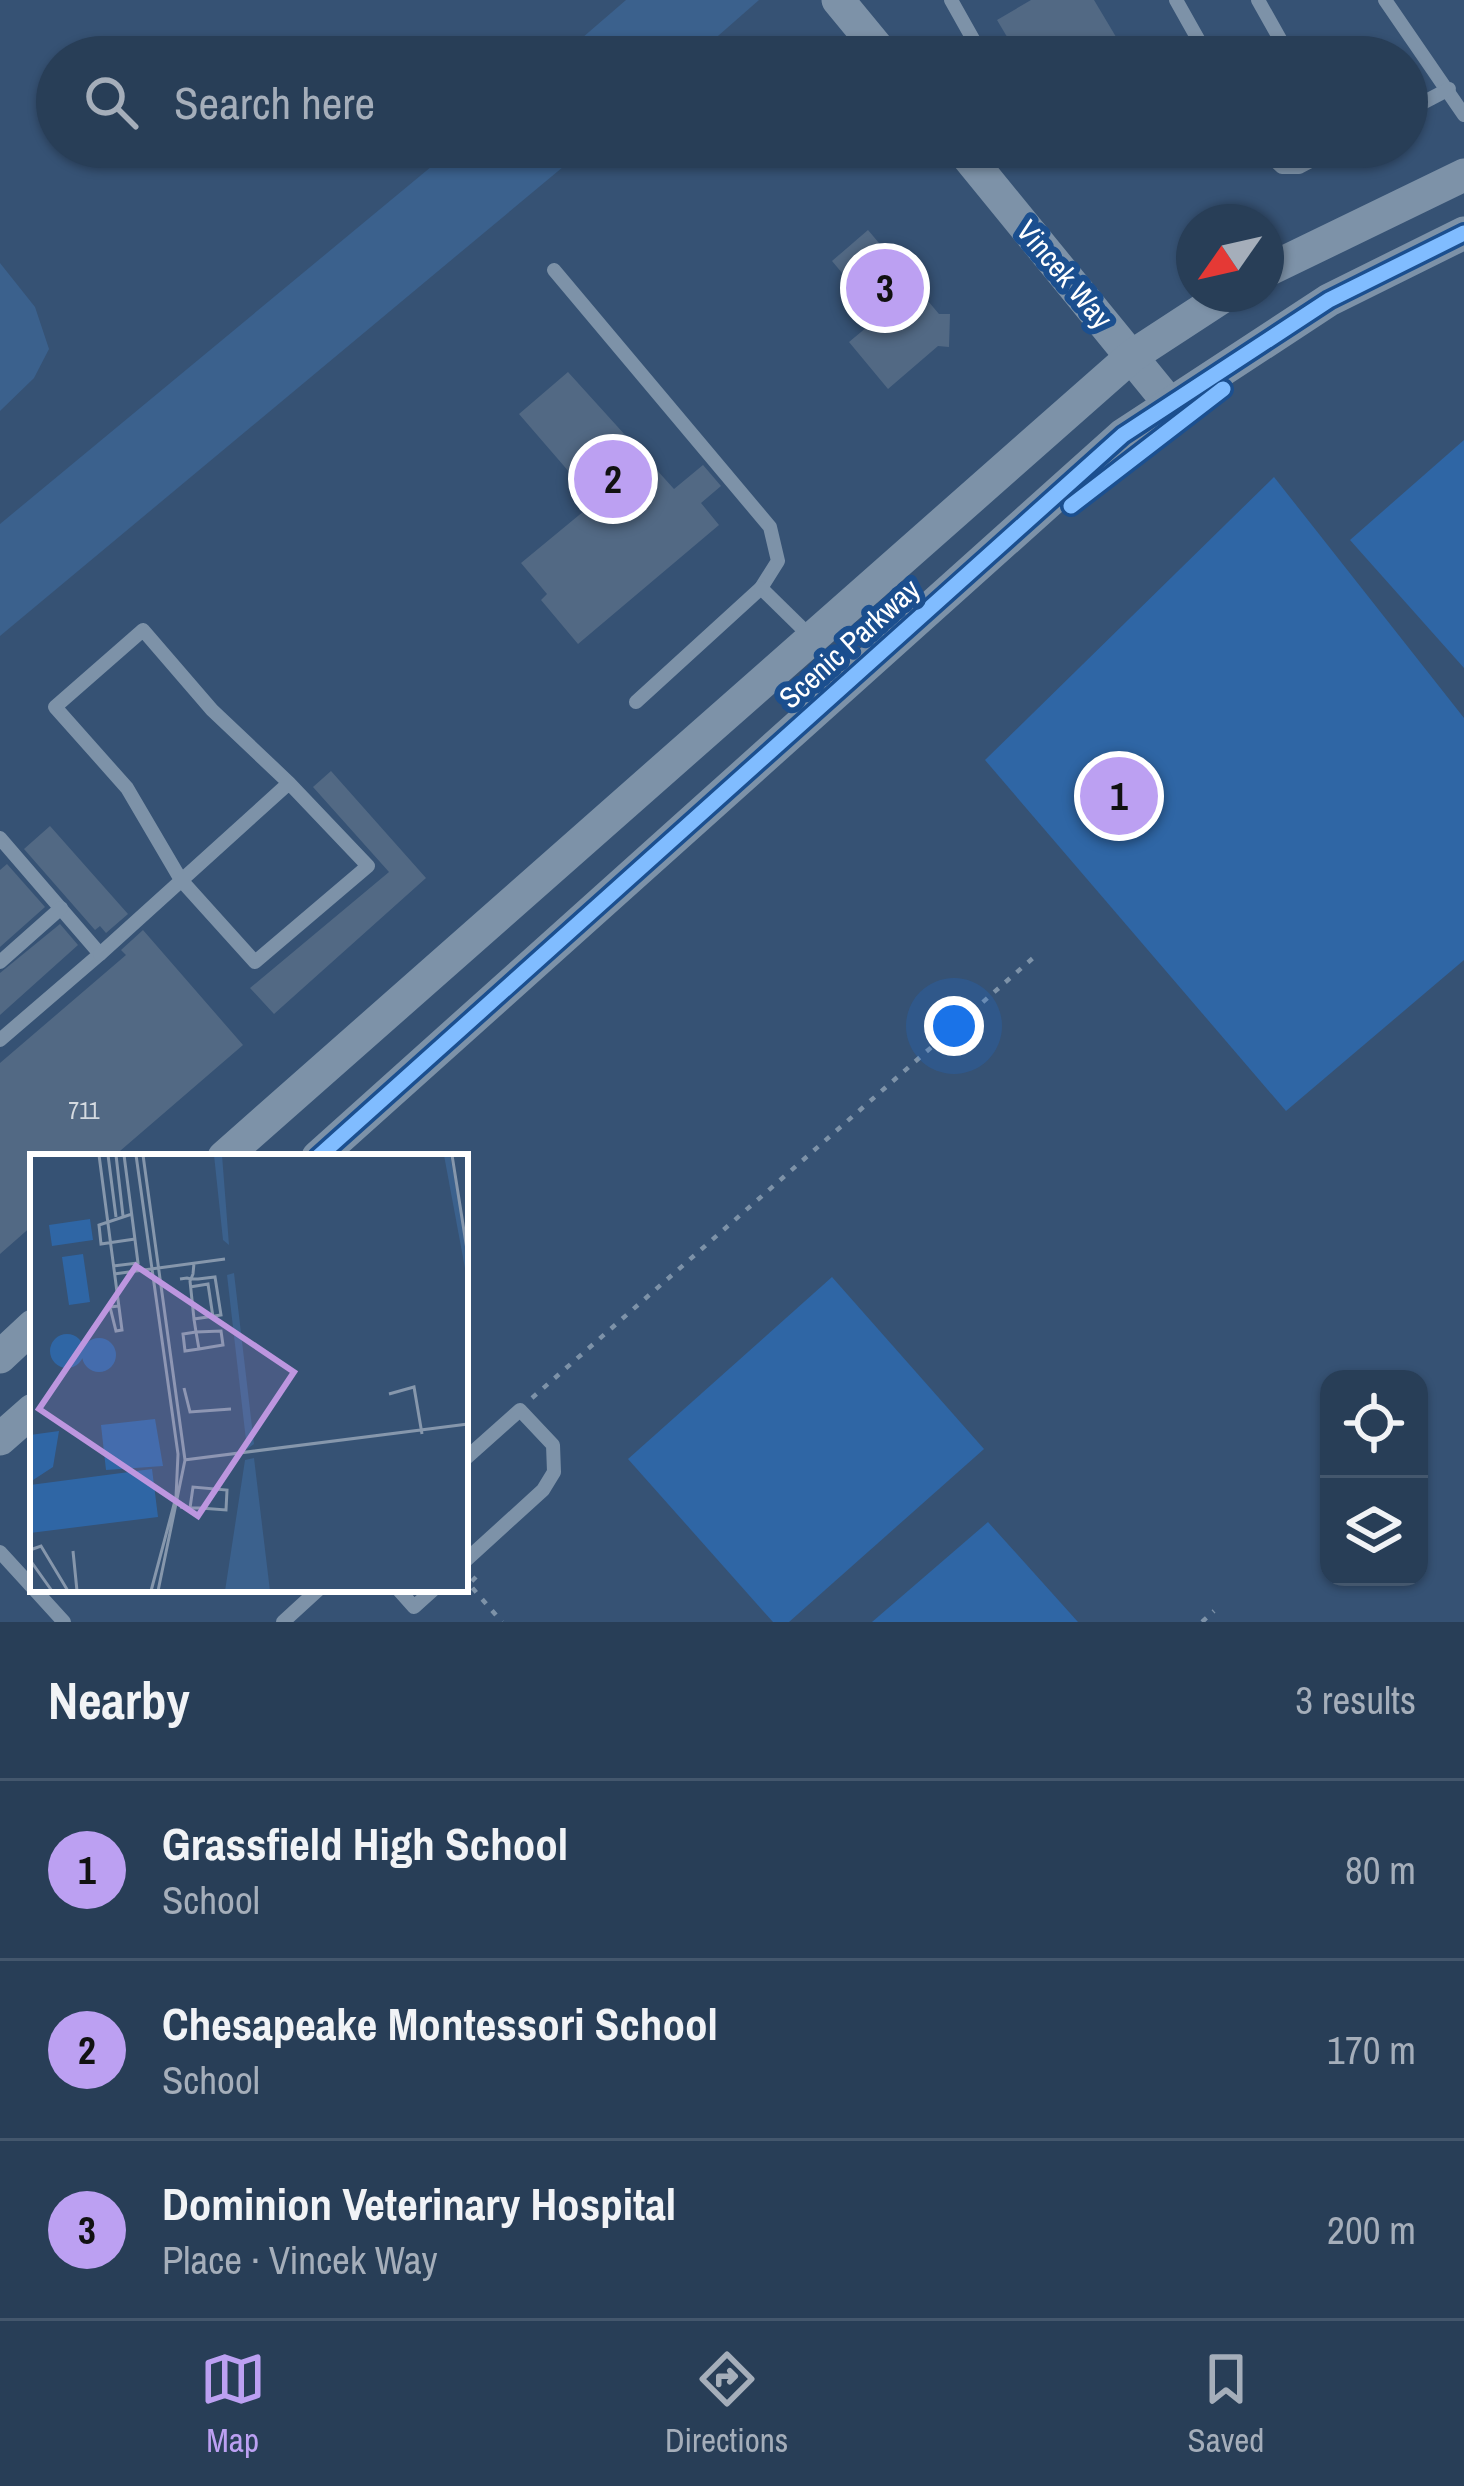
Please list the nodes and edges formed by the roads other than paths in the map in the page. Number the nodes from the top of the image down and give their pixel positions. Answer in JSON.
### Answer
{"nodes":[{"id":1,"x":838,"y":0,"type":"edge"},
{"id":2,"x":951,"y":0,"type":"edge"},
{"id":3,"x":1176,"y":0,"type":"edge"},
{"id":4,"x":1258,"y":0,"type":"edge"},
{"id":5,"x":1385,"y":0,"type":"edge"},
{"id":6,"x":868,"y":36,"type":"edge"},
{"id":7,"x":971,"y":36,"type":"edge"},
{"id":8,"x":1196,"y":36,"type":"edge"},
{"id":9,"x":1278,"y":36,"type":"edge"},
{"id":10,"x":1411,"y":36,"type":"edge"},
{"id":11,"x":1428,"y":60,"type":"edge"},
{"id":12,"x":1449,"y":89,"type":"junction"},
{"id":13,"x":1428,"y":100,"type":"edge"},
{"id":14,"x":1464,"y":115,"type":"edge"},
{"id":15,"x":976,"y":168,"type":"edge"},
{"id":16,"x":1464,"y":175,"type":"edge"},
{"id":17,"x":1464,"y":233,"type":"edge"},
{"id":18,"x":1284,"y":262,"type":"edge"},
{"id":19,"x":554,"y":270,"type":"dead end"},
{"id":20,"x":1199,"y":312,"type":"edge"},
{"id":21,"x":1132,"y":356,"type":"junction"},
{"id":22,"x":1169,"y":403,"type":"junction"},
{"id":23,"x":761,"y":588,"type":"junction"},
{"id":24,"x":814,"y":640,"type":"junction"},
{"id":25,"x":636,"y":701,"type":"dead end"},
{"id":26,"x":289,"y":783,"type":"junction"},
{"id":27,"x":0,"y":838,"type":"edge"},
{"id":28,"x":182,"y":880,"type":"junction"},
{"id":29,"x":61,"y":908,"type":"junction"},
{"id":30,"x":100,"y":954,"type":"junction"},
{"id":31,"x":0,"y":962,"type":"edge"},
{"id":32,"x":0,"y":1040,"type":"edge"},
{"id":33,"x":227,"y":1154,"type":"edge"},
{"id":34,"x":321,"y":1154,"type":"edge"},
{"id":35,"x":30,"y":1329,"type":"edge"},
{"id":36,"x":0,"y":1357,"type":"edge"},
{"id":37,"x":30,"y":1413,"type":"edge"},
{"id":38,"x":0,"y":1439,"type":"edge"},
{"id":39,"x":468,"y":1456,"type":"edge"},
{"id":40,"x":0,"y":1552,"type":"edge"},
{"id":41,"x":468,"y":1558,"type":"edge"},
{"id":42,"x":30,"y":1586,"type":"edge"},
{"id":43,"x":36,"y":1592,"type":"edge"},
{"id":44,"x":316,"y":1592,"type":"edge"},
{"id":45,"x":401,"y":1592,"type":"edge"},
{"id":46,"x":431,"y":1592,"type":"edge"},
{"id":47,"x":64,"y":1622,"type":"edge"},
{"id":48,"x":283,"y":1622,"type":"edge"}],
"edges":[{"from":1,"to":6,"type":"street"},
{"from":2,"to":7,"type":"lane"},
{"from":3,"to":8,"type":"lane"},
{"from":4,"to":9,"type":"lane"},
{"from":5,"to":10,"type":"lane"},
{"from":11,"to":12,"type":"lane"},
{"from":12,"to":13,"type":"lane"},
{"from":12,"to":14,"type":"lane"},
{"from":15,"to":21,"type":"street","name":"Vincek Way"},
{"from":16,"to":18,"type":"street"},
{"from":17,"to":22,"type":"street","name":"Scenic Parkway"},
{"from":19,"to":23,"type":"lane"},
{"from":20,"to":21,"type":"street","name":"Scenic Parkway"},
{"from":21,"to":22,"type":"street","name":"Vincek Way"},
{"from":21,"to":24,"type":"street","name":"Scenic Parkway"},
{"from":22,"to":34,"type":"street","name":"Scenic Parkway"},
{"from":23,"to":24,"type":"lane"},
{"from":23,"to":25,"type":"lane"},
{"from":24,"to":33,"type":"street","name":"Scenic Parkway"},
{"from":26,"to":28,"type":"lane"},
{"from":26,"to":28,"type":"lane"},
{"from":26,"to":28,"type":"lane"},
{"from":27,"to":29,"type":"lane"},
{"from":28,"to":30,"type":"lane"},
{"from":29,"to":30,"type":"lane"},
{"from":29,"to":31,"type":"lane"},
{"from":30,"to":32,"type":"lane"},
{"from":35,"to":36,"type":"street"},
{"from":37,"to":38,"type":"street"},
{"from":39,"to":41,"type":"lane"},
{"from":40,"to":42,"type":"lane"},
{"from":43,"to":47,"type":"lane"},
{"from":44,"to":48,"type":"lane"},
{"from":45,"to":46,"type":"lane"}]}
